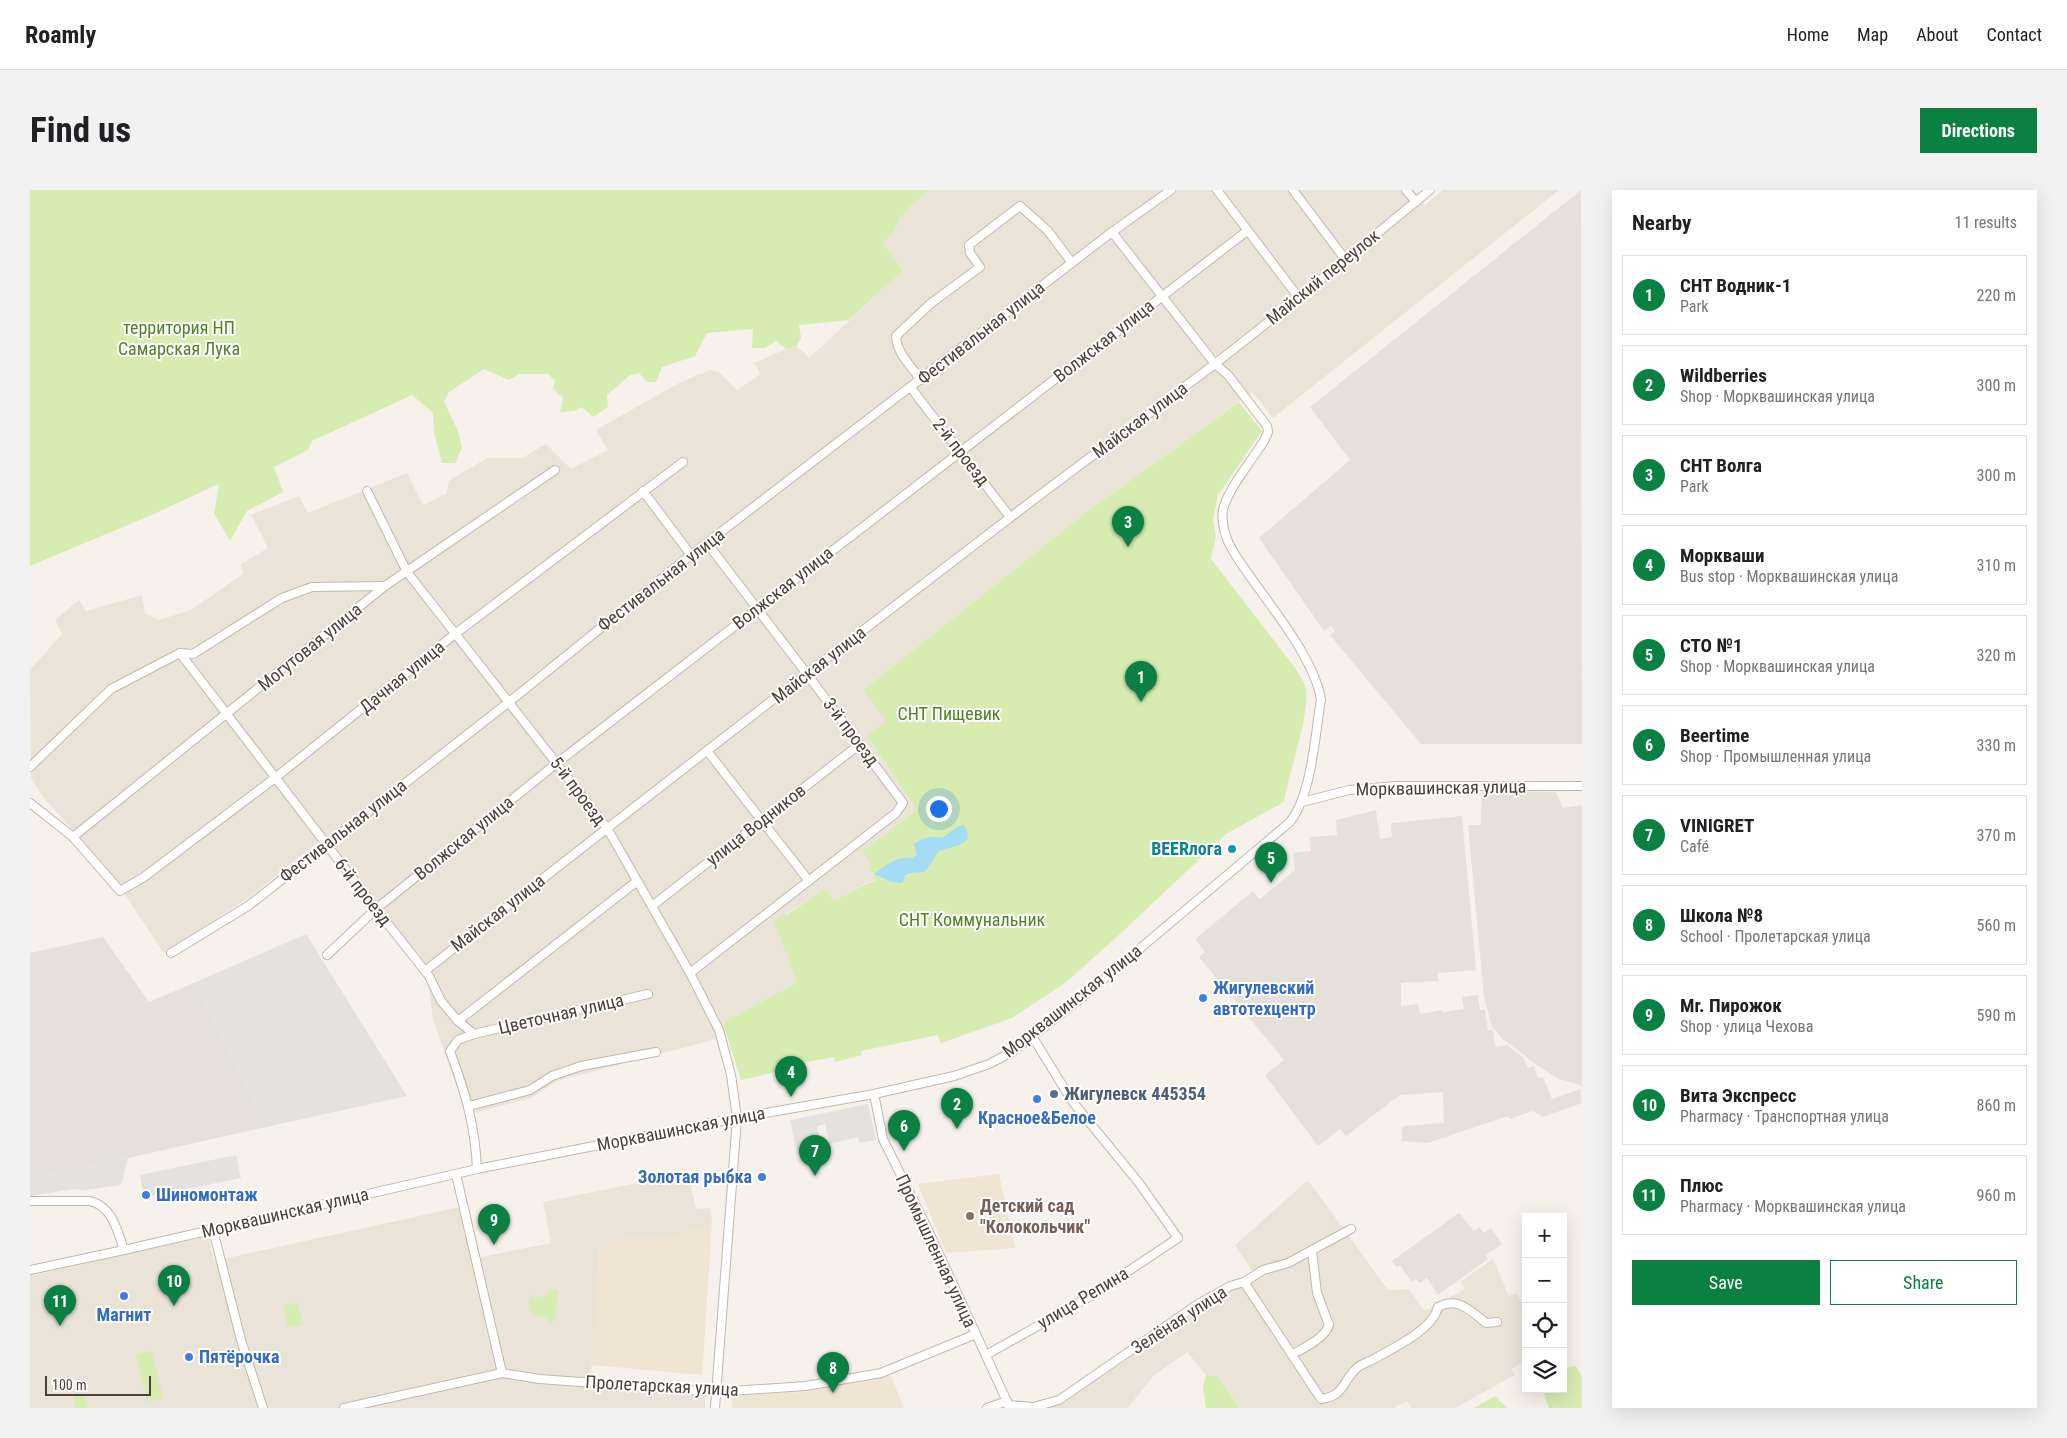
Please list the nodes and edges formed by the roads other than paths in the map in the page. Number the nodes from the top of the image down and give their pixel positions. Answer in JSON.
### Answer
{"nodes":[{"id":1,"x":1171,"y":190,"type":"edge"},
{"id":2,"x":1217,"y":190,"type":"edge"},
{"id":3,"x":1293,"y":190,"type":"edge"},
{"id":4,"x":1406,"y":190,"type":"edge"},
{"id":5,"x":1430,"y":190,"type":"edge"},
{"id":6,"x":1416,"y":202,"type":"junction"},
{"id":7,"x":1247,"y":231,"type":"junction"},
{"id":8,"x":1112,"y":232,"type":"junction"},
{"id":9,"x":1345,"y":258,"type":"junction"},
{"id":10,"x":1072,"y":263,"type":"junction"},
{"id":11,"x":1162,"y":296,"type":"junction"},
{"id":12,"x":1299,"y":298,"type":"junction"},
{"id":13,"x":1215,"y":364,"type":"junction"},
{"id":14,"x":921,"y":380,"type":"junction"},
{"id":15,"x":911,"y":388,"type":"junction"},
{"id":16,"x":960,"y":451,"type":"junction"},
{"id":17,"x":683,"y":462,"type":"dead end"},
{"id":18,"x":556,"y":470,"type":"dead end"},
{"id":19,"x":367,"y":491,"type":"dead end"},
{"id":20,"x":643,"y":491,"type":"junction"},
{"id":21,"x":1010,"y":517,"type":"junction"},
{"id":22,"x":707,"y":543,"type":"junction"},
{"id":23,"x":691,"y":555,"type":"junction"},
{"id":24,"x":407,"y":572,"type":"junction"},
{"id":25,"x":385,"y":586,"type":"junction"},
{"id":26,"x":756,"y":608,"type":"junction"},
{"id":27,"x":455,"y":634,"type":"junction"},
{"id":28,"x":180,"y":653,"type":"junction"},
{"id":29,"x":807,"y":674,"type":"junction"},
{"id":30,"x":509,"y":702,"type":"junction"},
{"id":31,"x":226,"y":715,"type":"junction"},
{"id":32,"x":860,"y":744,"type":"junction"},
{"id":33,"x":708,"y":752,"type":"junction"},
{"id":34,"x":557,"y":763,"type":"junction"},
{"id":35,"x":30,"y":767,"type":"edge"},
{"id":36,"x":275,"y":778,"type":"junction"},
{"id":37,"x":1582,"y":786,"type":"edge"},
{"id":38,"x":1302,"y":802,"type":"junction"},
{"id":39,"x":30,"y":804,"type":"edge"},
{"id":40,"x":762,"y":820,"type":"junction"},
{"id":41,"x":607,"y":828,"type":"junction"},
{"id":42,"x":73,"y":837,"type":"junction"},
{"id":43,"x":326,"y":844,"type":"junction"},
{"id":44,"x":809,"y":881,"type":"junction"},
{"id":45,"x":636,"y":882,"type":"junction"},
{"id":46,"x":652,"y":906,"type":"junction"},
{"id":47,"x":376,"y":909,"type":"junction"},
{"id":48,"x":171,"y":953,"type":"dead end"},
{"id":49,"x":327,"y":955,"type":"dead end"},
{"id":50,"x":426,"y":970,"type":"junction"},
{"id":51,"x":690,"y":973,"type":"junction"},
{"id":52,"x":648,"y":994,"type":"dead end"},
{"id":53,"x":458,"y":1020,"type":"junction"},
{"id":54,"x":474,"y":1034,"type":"junction"},
{"id":55,"x":1032,"y":1036,"type":"junction"},
{"id":56,"x":656,"y":1052,"type":"dead end"},
{"id":57,"x":874,"y":1094,"type":"junction"},
{"id":58,"x":469,"y":1106,"type":"junction"},
{"id":59,"x":737,"y":1118,"type":"junction"},
{"id":60,"x":477,"y":1169,"type":"junction"},
{"id":61,"x":456,"y":1174,"type":"junction"},
{"id":62,"x":30,"y":1201,"type":"edge"},
{"id":63,"x":1351,"y":1229,"type":"dead end"},
{"id":64,"x":214,"y":1230,"type":"junction"},
{"id":65,"x":124,"y":1250,"type":"junction"},
{"id":66,"x":1312,"y":1251,"type":"junction"},
{"id":67,"x":30,"y":1270,"type":"edge"},
{"id":68,"x":1244,"y":1282,"type":"junction"},
{"id":69,"x":1497,"y":1322,"type":"dead end"},
{"id":70,"x":976,"y":1334,"type":"junction"},
{"id":71,"x":1293,"y":1354,"type":"junction"},
{"id":72,"x":986,"y":1356,"type":"junction"},
{"id":73,"x":502,"y":1374,"type":"junction"},
{"id":74,"x":716,"y":1392,"type":"junction"},
{"id":75,"x":1008,"y":1405,"type":"edge"},
{"id":76,"x":263,"y":1408,"type":"edge"},
{"id":77,"x":344,"y":1408,"type":"edge"},
{"id":78,"x":715,"y":1408,"type":"edge"},
{"id":79,"x":987,"y":1408,"type":"edge"}],
"edges":[{"from":1,"to":8,"type":"street","name":"Фестивальная улица"},
{"from":2,"to":7,"type":"street"},
{"from":3,"to":9,"type":"street"},
{"from":4,"to":6,"type":"street"},
{"from":5,"to":6,"type":"street","name":"Майский переулок"},
{"from":6,"to":9,"type":"street","name":"Майский переулок"},
{"from":7,"to":11,"type":"street","name":"Волжская улица"},
{"from":7,"to":12,"type":"street"},
{"from":8,"to":10,"type":"street","name":"Фестивальная улица"},
{"from":8,"to":11,"type":"street"},
{"from":9,"to":12,"type":"street","name":"Майский переулок"},
{"from":10,"to":14,"type":"street","name":"Фестивальная улица"},
{"from":10,"to":14,"type":"street"},
{"from":11,"to":13,"type":"street"},
{"from":11,"to":16,"type":"street","name":"Волжская улица"},
{"from":12,"to":13,"type":"street","name":"Майский переулок"},
{"from":13,"to":21,"type":"street","name":"Майская улица"},
{"from":13,"to":38,"type":"street","name":"Морквашинская улица"},
{"from":14,"to":15,"type":"street","name":"Фестивальная улица"},
{"from":15,"to":16,"type":"street","name":"2-й проезд"},
{"from":15,"to":22,"type":"street","name":"Фестивальная улица"},
{"from":16,"to":21,"type":"street","name":"2-й проезд"},
{"from":16,"to":26,"type":"street","name":"Волжская улица"},
{"from":17,"to":20,"type":"street","name":"Дачная улица"},
{"from":18,"to":24,"type":"street","name":"Могутовая улица"},
{"from":19,"to":24,"type":"street","name":"5-й проезд"},
{"from":20,"to":23,"type":"street"},
{"from":20,"to":27,"type":"street","name":"Дачная улица"},
{"from":21,"to":29,"type":"street","name":"Майская улица"},
{"from":22,"to":23,"type":"street","name":"Фестивальная улица"},
{"from":22,"to":26,"type":"street","name":"3-й проезд"},
{"from":23,"to":30,"type":"street","name":"Фестивальная улица"},
{"from":24,"to":25,"type":"street","name":"Могутовая улица"},
{"from":24,"to":27,"type":"street","name":"5-й проезд"},
{"from":25,"to":28,"type":"street"},
{"from":25,"to":31,"type":"street","name":"Могутовая улица"},
{"from":26,"to":29,"type":"street","name":"3-й проезд"},
{"from":26,"to":34,"type":"street","name":"Волжская улица"},
{"from":27,"to":30,"type":"street","name":"5-й проезд"},
{"from":27,"to":36,"type":"street","name":"Дачная улица"},
{"from":28,"to":31,"type":"street","name":"6-й проезд"},
{"from":28,"to":35,"type":"street"},
{"from":29,"to":32,"type":"street","name":"3-й проезд"},
{"from":29,"to":33,"type":"street","name":"Майская улица"},
{"from":30,"to":34,"type":"street","name":"5-й проезд"},
{"from":30,"to":43,"type":"street","name":"Фестивальная улица"},
{"from":31,"to":36,"type":"street","name":"6-й проезд"},
{"from":31,"to":42,"type":"street","name":"Могутовая улица"},
{"from":32,"to":40,"type":"street","name":"улица Водников"},
{"from":32,"to":44,"type":"street","name":"3-й проезд"},
{"from":33,"to":40,"type":"street"},
{"from":33,"to":41,"type":"street","name":"Майская улица"},
{"from":34,"to":41,"type":"street","name":"5-й проезд"},
{"from":34,"to":47,"type":"street","name":"Волжская улица"},
{"from":36,"to":42,"type":"street","name":"Дачная улица"},
{"from":36,"to":43,"type":"street","name":"6-й проезд"},
{"from":37,"to":38,"type":"street","name":"Морквашинская улица"},
{"from":38,"to":55,"type":"street","name":"Морквашинская улица"},
{"from":39,"to":42,"type":"street"},
{"from":40,"to":44,"type":"street"},
{"from":40,"to":46,"type":"street","name":"улица Водников"},
{"from":41,"to":45,"type":"street","name":"5-й проезд"},
{"from":41,"to":50,"type":"street","name":"Майская улица"},
{"from":43,"to":47,"type":"street","name":"6-й проезд"},
{"from":43,"to":48,"type":"street","name":"Фестивальная улица"},
{"from":44,"to":51,"type":"street"},
{"from":45,"to":46,"type":"street","name":"5-й проезд"},
{"from":45,"to":53,"type":"street"},
{"from":46,"to":51,"type":"street","name":"5-й проезд"},
{"from":47,"to":49,"type":"street","name":"Волжская улица"},
{"from":47,"to":50,"type":"street","name":"6-й проезд"},
{"from":50,"to":53,"type":"street","name":"6-й проезд"},
{"from":51,"to":59,"type":"street","name":"5-й проезд"},
{"from":52,"to":54,"type":"street","name":"Цветочная улица"},
{"from":53,"to":54,"type":"street","name":"6-й проезд"},
{"from":54,"to":58,"type":"street"},
{"from":55,"to":57,"type":"street","name":"Морквашинская улица"},
{"from":55,"to":72,"type":"street","name":"улица Репина"},
{"from":56,"to":58,"type":"street"},
{"from":57,"to":59,"type":"street","name":"Морквашинская улица"},
{"from":57,"to":70,"type":"street","name":"Промышленная улица"},
{"from":58,"to":60,"type":"street"},
{"from":59,"to":60,"type":"street","name":"Морквашинская улица"},
{"from":59,"to":74,"type":"street","name":"5-й проезд"},
{"from":60,"to":61,"type":"street","name":"Морквашинская улица"},
{"from":61,"to":64,"type":"street","name":"Морквашинская улица"},
{"from":61,"to":73,"type":"street"},
{"from":62,"to":65,"type":"street"},
{"from":63,"to":66,"type":"street","name":"Зелёная улица"},
{"from":64,"to":65,"type":"street","name":"Морквашинская улица"},
{"from":64,"to":76,"type":"street"},
{"from":65,"to":67,"type":"street","name":"Морквашинская улица"},
{"from":66,"to":68,"type":"street","name":"Зелёная улица"},
{"from":66,"to":71,"type":"street"},
{"from":68,"to":71,"type":"street"},
{"from":68,"to":75,"type":"street","name":"Зелёная улица"},
{"from":69,"to":71,"type":"street"},
{"from":70,"to":72,"type":"street","name":"Промышленная улица"},
{"from":70,"to":74,"type":"street","name":"Пролетарская улица"},
{"from":72,"to":75,"type":"street","name":"Промышленная улица"},
{"from":73,"to":74,"type":"street","name":"Пролетарская улица"},
{"from":73,"to":77,"type":"street","name":"Пролетарская улица"},
{"from":74,"to":78,"type":"street","name":"5-й проезд"},
{"from":75,"to":79,"type":"street"}]}
